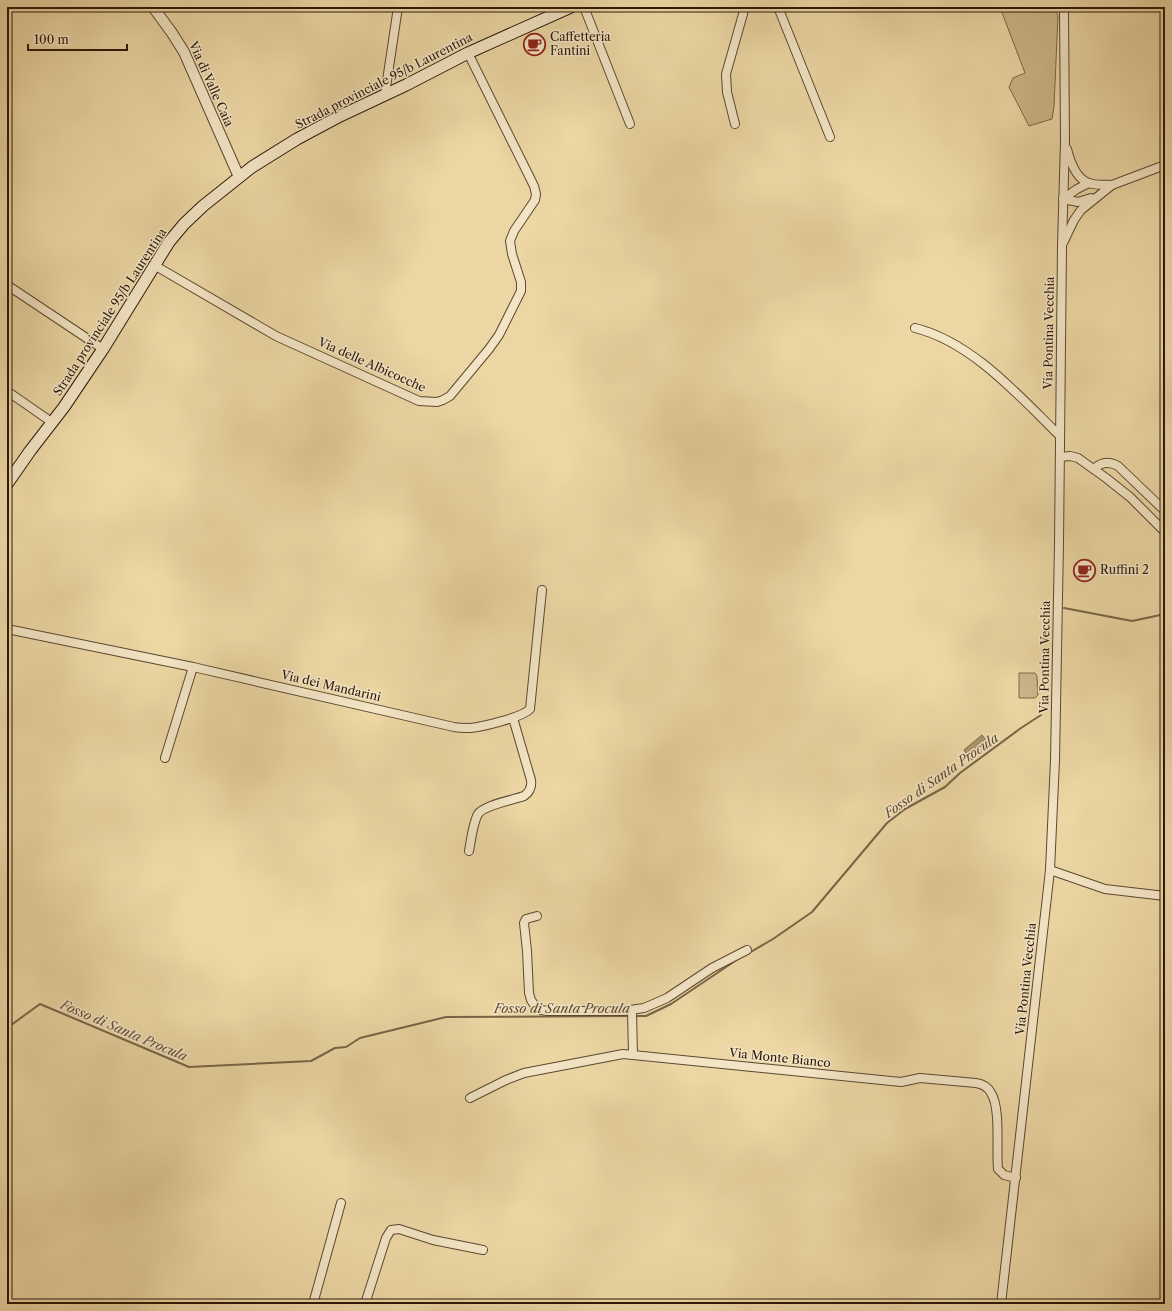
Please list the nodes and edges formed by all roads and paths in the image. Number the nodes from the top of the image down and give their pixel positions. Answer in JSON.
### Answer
{"nodes":[{"id":1,"x":153,"y":7,"type":"edge"},
{"id":2,"x":398,"y":7,"type":"edge"},
{"id":3,"x":571,"y":7,"type":"edge"},
{"id":4,"x":584,"y":7,"type":"edge"},
{"id":5,"x":745,"y":7,"type":"edge"},
{"id":6,"x":778,"y":7,"type":"edge"},
{"id":7,"x":1064,"y":7,"type":"edge"},
{"id":8,"x":468,"y":53,"type":"junction"},
{"id":9,"x":385,"y":94,"type":"junction"},
{"id":10,"x":630,"y":124,"type":"dead end"},
{"id":11,"x":735,"y":124,"type":"dead end"},
{"id":12,"x":830,"y":137,"type":"dead end"},
{"id":13,"x":1065,"y":141,"type":"junction"},
{"id":14,"x":1165,"y":165,"type":"edge"},
{"id":15,"x":239,"y":177,"type":"junction"},
{"id":16,"x":1089,"y":183,"type":"junction"},
{"id":17,"x":1112,"y":184,"type":"junction"},
{"id":18,"x":1097,"y":196,"type":"junction"},
{"id":19,"x":1063,"y":199,"type":"junction"},
{"id":20,"x":1062,"y":245,"type":"junction"},
{"id":21,"x":154,"y":265,"type":"junction"},
{"id":22,"x":7,"y":285,"type":"edge"},
{"id":23,"x":915,"y":328,"type":"dead end"},
{"id":24,"x":103,"y":349,"type":"junction"},
{"id":25,"x":7,"y":391,"type":"edge"},
{"id":26,"x":53,"y":423,"type":"junction"},
{"id":27,"x":1059,"y":435,"type":"junction"},
{"id":28,"x":1060,"y":457,"type":"junction"},
{"id":29,"x":1094,"y":469,"type":"junction"},
{"id":30,"x":7,"y":484,"type":"edge"},
{"id":31,"x":1165,"y":511,"type":"edge"},
{"id":32,"x":1165,"y":532,"type":"edge"},
{"id":33,"x":542,"y":590,"type":"dead end"},
{"id":34,"x":7,"y":629,"type":"edge"},
{"id":35,"x":193,"y":667,"type":"junction"},
{"id":36,"x":513,"y":718,"type":"junction"},
{"id":37,"x":165,"y":758,"type":"dead end"},
{"id":38,"x":469,"y":851,"type":"dead end"},
{"id":39,"x":1050,"y":870,"type":"junction"},
{"id":40,"x":1165,"y":896,"type":"edge"},
{"id":41,"x":537,"y":916,"type":"dead end"},
{"id":42,"x":746,"y":950,"type":"dead end"},
{"id":43,"x":632,"y":1010,"type":"junction"},
{"id":44,"x":633,"y":1055,"type":"junction"},
{"id":45,"x":470,"y":1098,"type":"dead end"},
{"id":46,"x":1016,"y":1178,"type":"junction"},
{"id":47,"x":341,"y":1203,"type":"dead end"},
{"id":48,"x":484,"y":1250,"type":"dead end"},
{"id":49,"x":313,"y":1304,"type":"edge"},
{"id":50,"x":365,"y":1304,"type":"edge"},
{"id":51,"x":1002,"y":1304,"type":"edge"}],
"edges":[{"from":1,"to":15,"type":"street","name":"Via di Valle Caia"},
{"from":2,"to":9,"type":"street"},
{"from":3,"to":8,"type":"main road","name":"Strada provinciale 95/b Laurentina"},
{"from":4,"to":10,"type":"street"},
{"from":5,"to":11,"type":"street"},
{"from":6,"to":12,"type":"street"},
{"from":7,"to":13,"type":"street","name":"Via Pontina Vecchia"},
{"from":8,"to":9,"type":"main road","name":"Strada provinciale 95/b Laurentina"},
{"from":8,"to":21,"type":"street","name":"Via delle Albicocche"},
{"from":9,"to":15,"type":"main road","name":"Strada provinciale 95/b Laurentina"},
{"from":13,"to":16,"type":"street"},
{"from":13,"to":19,"type":"street","name":"Via Pontina Vecchia"},
{"from":14,"to":17,"type":"street"},
{"from":15,"to":21,"type":"main road","name":"Strada provinciale 95/b Laurentina"},
{"from":16,"to":17,"type":"street"},
{"from":16,"to":19,"type":"street"},
{"from":17,"to":18,"type":"street"},
{"from":18,"to":19,"type":"street"},
{"from":18,"to":20,"type":"street"},
{"from":19,"to":20,"type":"street","name":"Via Pontina Vecchia"},
{"from":20,"to":27,"type":"street","name":"Via Pontina Vecchia"},
{"from":21,"to":24,"type":"main road","name":"Strada provinciale 95/b Laurentina"},
{"from":22,"to":24,"type":"street"},
{"from":23,"to":27,"type":"street"},
{"from":24,"to":26,"type":"main road","name":"Strada provinciale 95/b Laurentina"},
{"from":25,"to":26,"type":"street"},
{"from":26,"to":30,"type":"main road","name":"Strada provinciale 95/b Laurentina"},
{"from":27,"to":28,"type":"street","name":"Via Pontina Vecchia"},
{"from":28,"to":29,"type":"street"},
{"from":28,"to":39,"type":"street","name":"Via Pontina Vecchia"},
{"from":29,"to":31,"type":"street"},
{"from":29,"to":32,"type":"street"},
{"from":33,"to":36,"type":"street","name":"Via dei Mandarini"},
{"from":34,"to":35,"type":"street","name":"Via dei Mandarini"},
{"from":35,"to":36,"type":"street","name":"Via dei Mandarini"},
{"from":35,"to":37,"type":"street"},
{"from":36,"to":38,"type":"street"},
{"from":39,"to":40,"type":"street"},
{"from":39,"to":46,"type":"street","name":"Via Pontina Vecchia"},
{"from":41,"to":43,"type":"street"},
{"from":42,"to":43,"type":"street"},
{"from":43,"to":44,"type":"street"},
{"from":44,"to":45,"type":"street","name":"Via Monte Bianco"},
{"from":44,"to":46,"type":"street","name":"Via Monte Bianco"},
{"from":46,"to":51,"type":"street","name":"Via Pontina Vecchia"},
{"from":47,"to":49,"type":"street"},
{"from":48,"to":50,"type":"street"}]}
